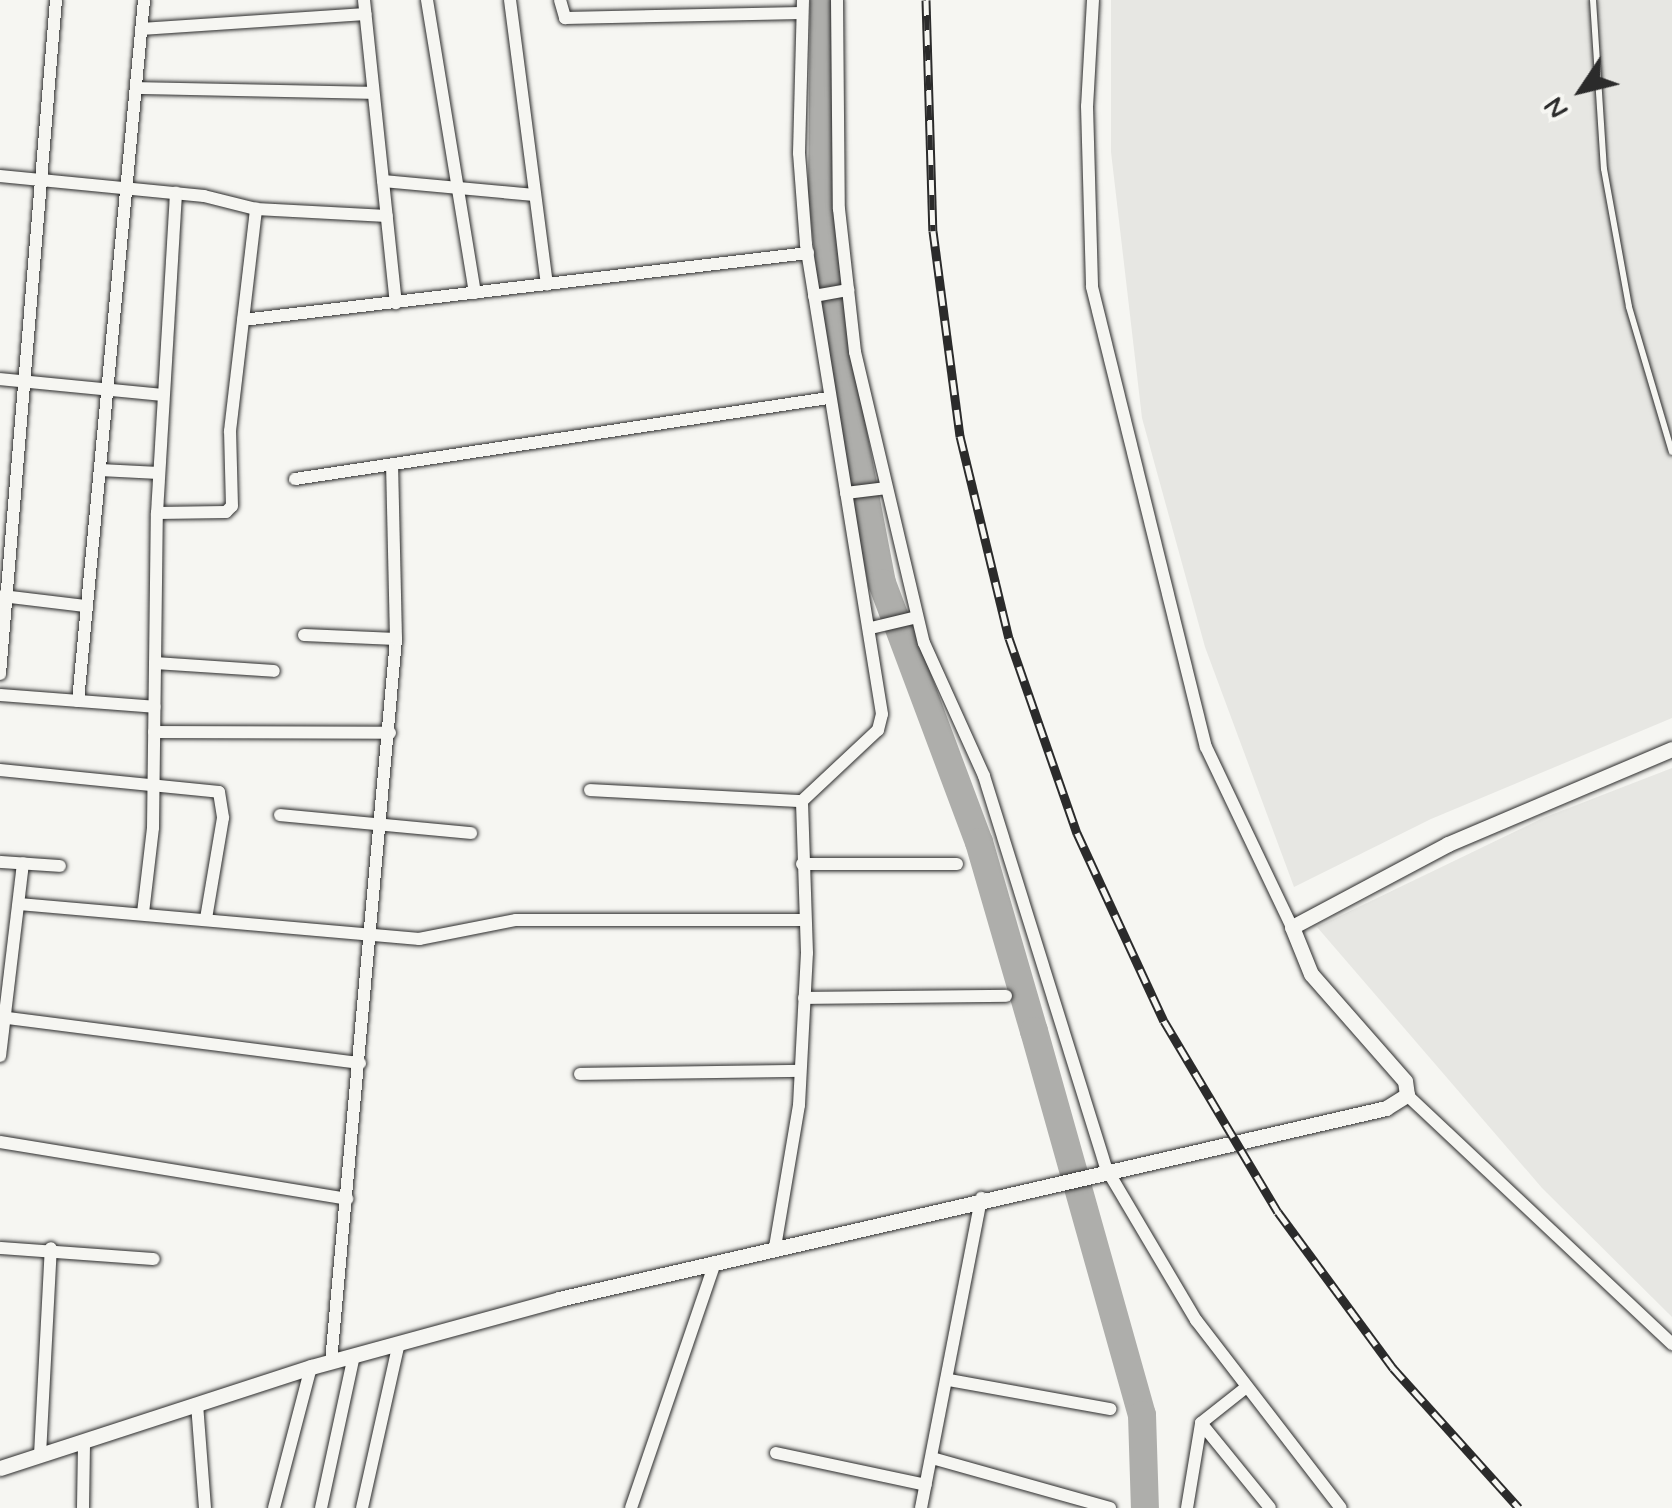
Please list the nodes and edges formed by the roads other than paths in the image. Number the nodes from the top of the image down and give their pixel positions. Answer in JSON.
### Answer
{"nodes":[{"id":1,"x":56,"y":0,"type":"edge"},
{"id":2,"x":144,"y":0,"type":"edge"},
{"id":3,"x":427,"y":0,"type":"edge"},
{"id":4,"x":510,"y":0,"type":"edge"},
{"id":5,"x":560,"y":0,"type":"edge"},
{"id":6,"x":837,"y":0,"type":"edge"},
{"id":7,"x":1093,"y":0,"type":"edge"},
{"id":8,"x":1594,"y":0,"type":"edge"},
{"id":9,"x":802,"y":6,"type":"edge"},
{"id":10,"x":365,"y":7,"type":"edge"},
{"id":11,"x":141,"y":29,"type":"junction"},
{"id":12,"x":137,"y":88,"type":"junction"},
{"id":13,"x":374,"y":93,"type":"junction"},
{"id":14,"x":0,"y":176,"type":"edge"},
{"id":15,"x":46,"y":180,"type":"junction"},
{"id":16,"x":383,"y":181,"type":"junction"},
{"id":17,"x":457,"y":187,"type":"junction"},
{"id":18,"x":126,"y":188,"type":"junction"},
{"id":19,"x":176,"y":193,"type":"junction"},
{"id":20,"x":534,"y":195,"type":"junction"},
{"id":21,"x":256,"y":209,"type":"junction"},
{"id":22,"x":386,"y":216,"type":"junction"},
{"id":23,"x":808,"y":253,"type":"junction"},
{"id":24,"x":548,"y":285,"type":"junction"},
{"id":25,"x":848,"y":290,"type":"junction"},
{"id":26,"x":475,"y":294,"type":"junction"},
{"id":27,"x":814,"y":296,"type":"junction"},
{"id":28,"x":396,"y":303,"type":"junction"},
{"id":29,"x":242,"y":320,"type":"junction"},
{"id":30,"x":0,"y":379,"type":"edge"},
{"id":31,"x":28,"y":382,"type":"junction"},
{"id":32,"x":106,"y":389,"type":"junction"},
{"id":33,"x":162,"y":395,"type":"junction"},
{"id":34,"x":828,"y":398,"type":"junction"},
{"id":35,"x":1672,"y":452,"type":"edge"},
{"id":36,"x":392,"y":465,"type":"junction"},
{"id":37,"x":100,"y":470,"type":"junction"},
{"id":38,"x":159,"y":473,"type":"junction"},
{"id":39,"x":295,"y":479,"type":"dead end"},
{"id":40,"x":885,"y":488,"type":"junction"},
{"id":41,"x":846,"y":494,"type":"junction"},
{"id":42,"x":157,"y":513,"type":"junction"},
{"id":43,"x":4,"y":596,"type":"edge"},
{"id":44,"x":85,"y":606,"type":"junction"},
{"id":45,"x":917,"y":617,"type":"junction"},
{"id":46,"x":872,"y":628,"type":"junction"},
{"id":47,"x":304,"y":634,"type":"dead end"},
{"id":48,"x":396,"y":639,"type":"junction"},
{"id":49,"x":155,"y":663,"type":"junction"},
{"id":50,"x":274,"y":671,"type":"dead end"},
{"id":51,"x":0,"y":674,"type":"edge"},
{"id":52,"x":0,"y":694,"type":"edge"},
{"id":53,"x":78,"y":700,"type":"junction"},
{"id":54,"x":154,"y":707,"type":"junction"},
{"id":55,"x":154,"y":732,"type":"junction"},
{"id":56,"x":390,"y":733,"type":"junction"},
{"id":57,"x":1672,"y":749,"type":"edge"},
{"id":58,"x":0,"y":770,"type":"edge"},
{"id":59,"x":154,"y":785,"type":"junction"},
{"id":60,"x":590,"y":790,"type":"dead end"},
{"id":61,"x":802,"y":801,"type":"junction"},
{"id":62,"x":280,"y":815,"type":"dead end"},
{"id":63,"x":384,"y":824,"type":"junction"},
{"id":64,"x":471,"y":833,"type":"dead end"},
{"id":65,"x":0,"y":862,"type":"edge"},
{"id":66,"x":23,"y":864,"type":"junction"},
{"id":67,"x":802,"y":864,"type":"junction"},
{"id":68,"x":957,"y":864,"type":"dead end"},
{"id":69,"x":60,"y":866,"type":"dead end"},
{"id":70,"x":18,"y":904,"type":"junction"},
{"id":71,"x":143,"y":914,"type":"junction"},
{"id":72,"x":206,"y":918,"type":"junction"},
{"id":73,"x":805,"y":920,"type":"junction"},
{"id":74,"x":1292,"y":927,"type":"junction"},
{"id":75,"x":373,"y":931,"type":"junction"},
{"id":76,"x":1006,"y":996,"type":"dead end"},
{"id":77,"x":804,"y":998,"type":"junction"},
{"id":78,"x":2,"y":1017,"type":"edge"},
{"id":79,"x":0,"y":1056,"type":"edge"},
{"id":80,"x":360,"y":1063,"type":"junction"},
{"id":81,"x":800,"y":1072,"type":"junction"},
{"id":82,"x":580,"y":1074,"type":"dead end"},
{"id":83,"x":1406,"y":1095,"type":"junction"},
{"id":84,"x":0,"y":1142,"type":"edge"},
{"id":85,"x":1099,"y":1170,"type":"junction"},
{"id":86,"x":347,"y":1198,"type":"junction"},
{"id":87,"x":982,"y":1198,"type":"junction"},
{"id":88,"x":0,"y":1248,"type":"edge"},
{"id":89,"x":51,"y":1248,"type":"junction"},
{"id":90,"x":775,"y":1248,"type":"junction"},
{"id":91,"x":154,"y":1259,"type":"dead end"},
{"id":92,"x":716,"y":1262,"type":"junction"},
{"id":93,"x":398,"y":1344,"type":"junction"},
{"id":94,"x":1672,"y":1344,"type":"edge"},
{"id":95,"x":354,"y":1356,"type":"junction"},
{"id":96,"x":331,"y":1362,"type":"junction"},
{"id":97,"x":311,"y":1368,"type":"junction"},
{"id":98,"x":948,"y":1380,"type":"junction"},
{"id":99,"x":1244,"y":1389,"type":"junction"},
{"id":100,"x":197,"y":1404,"type":"junction"},
{"id":101,"x":1110,"y":1409,"type":"dead end"},
{"id":102,"x":1201,"y":1424,"type":"junction"},
{"id":103,"x":84,"y":1441,"type":"junction"},
{"id":104,"x":776,"y":1452,"type":"dead end"},
{"id":105,"x":40,"y":1455,"type":"junction"},
{"id":106,"x":932,"y":1458,"type":"junction"},
{"id":107,"x":0,"y":1468,"type":"edge"},
{"id":108,"x":926,"y":1484,"type":"junction"},
{"id":109,"x":83,"y":1508,"type":"edge"},
{"id":110,"x":205,"y":1508,"type":"edge"},
{"id":111,"x":274,"y":1508,"type":"edge"},
{"id":112,"x":321,"y":1508,"type":"edge"},
{"id":113,"x":362,"y":1508,"type":"edge"},
{"id":114,"x":631,"y":1508,"type":"edge"},
{"id":115,"x":921,"y":1508,"type":"edge"},
{"id":116,"x":1110,"y":1508,"type":"edge"},
{"id":117,"x":1187,"y":1508,"type":"edge"},
{"id":118,"x":1270,"y":1508,"type":"edge"},
{"id":119,"x":1342,"y":1508,"type":"edge"}],
"edges":[{"from":1,"to":15,"type":"street"},
{"from":2,"to":11,"type":"street"},
{"from":3,"to":17,"type":"street"},
{"from":4,"to":20,"type":"street"},
{"from":5,"to":9,"type":"street"},
{"from":6,"to":25,"type":"street"},
{"from":7,"to":74,"type":"street"},
{"from":8,"to":35,"type":"lane"},
{"from":9,"to":23,"type":"street"},
{"from":10,"to":11,"type":"street"},
{"from":10,"to":13,"type":"street"},
{"from":11,"to":12,"type":"street"},
{"from":12,"to":13,"type":"street"},
{"from":12,"to":18,"type":"street"},
{"from":13,"to":16,"type":"street"},
{"from":14,"to":15,"type":"street"},
{"from":15,"to":18,"type":"street"},
{"from":15,"to":31,"type":"street"},
{"from":16,"to":17,"type":"street"},
{"from":16,"to":22,"type":"street"},
{"from":17,"to":20,"type":"street"},
{"from":17,"to":26,"type":"street"},
{"from":18,"to":19,"type":"street"},
{"from":18,"to":32,"type":"street"},
{"from":19,"to":21,"type":"street"},
{"from":19,"to":33,"type":"street"},
{"from":20,"to":24,"type":"street"},
{"from":21,"to":22,"type":"street"},
{"from":21,"to":29,"type":"street"},
{"from":22,"to":28,"type":"street"},
{"from":23,"to":24,"type":"street"},
{"from":23,"to":27,"type":"street"},
{"from":24,"to":26,"type":"street"},
{"from":25,"to":27,"type":"street"},
{"from":25,"to":40,"type":"street"},
{"from":26,"to":28,"type":"street"},
{"from":27,"to":34,"type":"street"},
{"from":28,"to":29,"type":"street"},
{"from":29,"to":42,"type":"street"},
{"from":30,"to":31,"type":"street"},
{"from":31,"to":32,"type":"street"},
{"from":31,"to":43,"type":"street"},
{"from":32,"to":33,"type":"street"},
{"from":32,"to":37,"type":"street"},
{"from":33,"to":38,"type":"street"},
{"from":34,"to":36,"type":"street"},
{"from":34,"to":41,"type":"street"},
{"from":36,"to":39,"type":"street"},
{"from":36,"to":48,"type":"street"},
{"from":37,"to":38,"type":"street"},
{"from":37,"to":44,"type":"street"},
{"from":38,"to":42,"type":"street"},
{"from":40,"to":41,"type":"street"},
{"from":40,"to":45,"type":"street"},
{"from":41,"to":46,"type":"street"},
{"from":42,"to":49,"type":"street"},
{"from":43,"to":44,"type":"street"},
{"from":43,"to":51,"type":"street"},
{"from":44,"to":53,"type":"street"},
{"from":45,"to":46,"type":"street"},
{"from":45,"to":85,"type":"street"},
{"from":46,"to":61,"type":"street"},
{"from":47,"to":48,"type":"street"},
{"from":48,"to":56,"type":"street"},
{"from":49,"to":50,"type":"street"},
{"from":49,"to":54,"type":"street"},
{"from":52,"to":53,"type":"street"},
{"from":53,"to":54,"type":"street"},
{"from":54,"to":55,"type":"street"},
{"from":55,"to":56,"type":"street"},
{"from":55,"to":59,"type":"street"},
{"from":56,"to":63,"type":"street"},
{"from":57,"to":74,"type":"street"},
{"from":58,"to":59,"type":"street"},
{"from":59,"to":71,"type":"street"},
{"from":59,"to":72,"type":"street"},
{"from":60,"to":61,"type":"street"},
{"from":61,"to":67,"type":"street"},
{"from":62,"to":63,"type":"street"},
{"from":63,"to":64,"type":"street"},
{"from":63,"to":75,"type":"street"},
{"from":65,"to":66,"type":"street"},
{"from":66,"to":69,"type":"street"},
{"from":66,"to":70,"type":"street"},
{"from":67,"to":68,"type":"street"},
{"from":67,"to":73,"type":"street"},
{"from":70,"to":71,"type":"street"},
{"from":70,"to":78,"type":"street"},
{"from":71,"to":72,"type":"street"},
{"from":72,"to":75,"type":"street"},
{"from":73,"to":75,"type":"street"},
{"from":73,"to":77,"type":"street"},
{"from":74,"to":83,"type":"street"},
{"from":75,"to":80,"type":"street"},
{"from":76,"to":77,"type":"street"},
{"from":77,"to":81,"type":"street"},
{"from":78,"to":79,"type":"street"},
{"from":78,"to":80,"type":"street"},
{"from":80,"to":86,"type":"street"},
{"from":81,"to":82,"type":"street"},
{"from":81,"to":90,"type":"street"},
{"from":83,"to":85,"type":"street"},
{"from":83,"to":94,"type":"street"},
{"from":84,"to":86,"type":"street"},
{"from":85,"to":87,"type":"street"},
{"from":85,"to":99,"type":"street"},
{"from":86,"to":96,"type":"street"},
{"from":87,"to":90,"type":"street"},
{"from":87,"to":98,"type":"street"},
{"from":88,"to":89,"type":"street"},
{"from":89,"to":91,"type":"street"},
{"from":89,"to":105,"type":"street"},
{"from":90,"to":92,"type":"street"},
{"from":92,"to":93,"type":"street"},
{"from":92,"to":114,"type":"street"},
{"from":93,"to":95,"type":"street"},
{"from":93,"to":113,"type":"street"},
{"from":95,"to":96,"type":"street"},
{"from":95,"to":112,"type":"street"},
{"from":96,"to":97,"type":"street"},
{"from":97,"to":100,"type":"street"},
{"from":97,"to":111,"type":"street"},
{"from":98,"to":101,"type":"street"},
{"from":98,"to":106,"type":"street"},
{"from":99,"to":102,"type":"street"},
{"from":99,"to":119,"type":"street"},
{"from":100,"to":103,"type":"street"},
{"from":100,"to":110,"type":"street"},
{"from":102,"to":117,"type":"street"},
{"from":102,"to":118,"type":"street"},
{"from":103,"to":105,"type":"street"},
{"from":103,"to":109,"type":"street"},
{"from":104,"to":108,"type":"street"},
{"from":105,"to":107,"type":"street"},
{"from":106,"to":108,"type":"street"},
{"from":106,"to":116,"type":"street"},
{"from":108,"to":115,"type":"street"}]}
